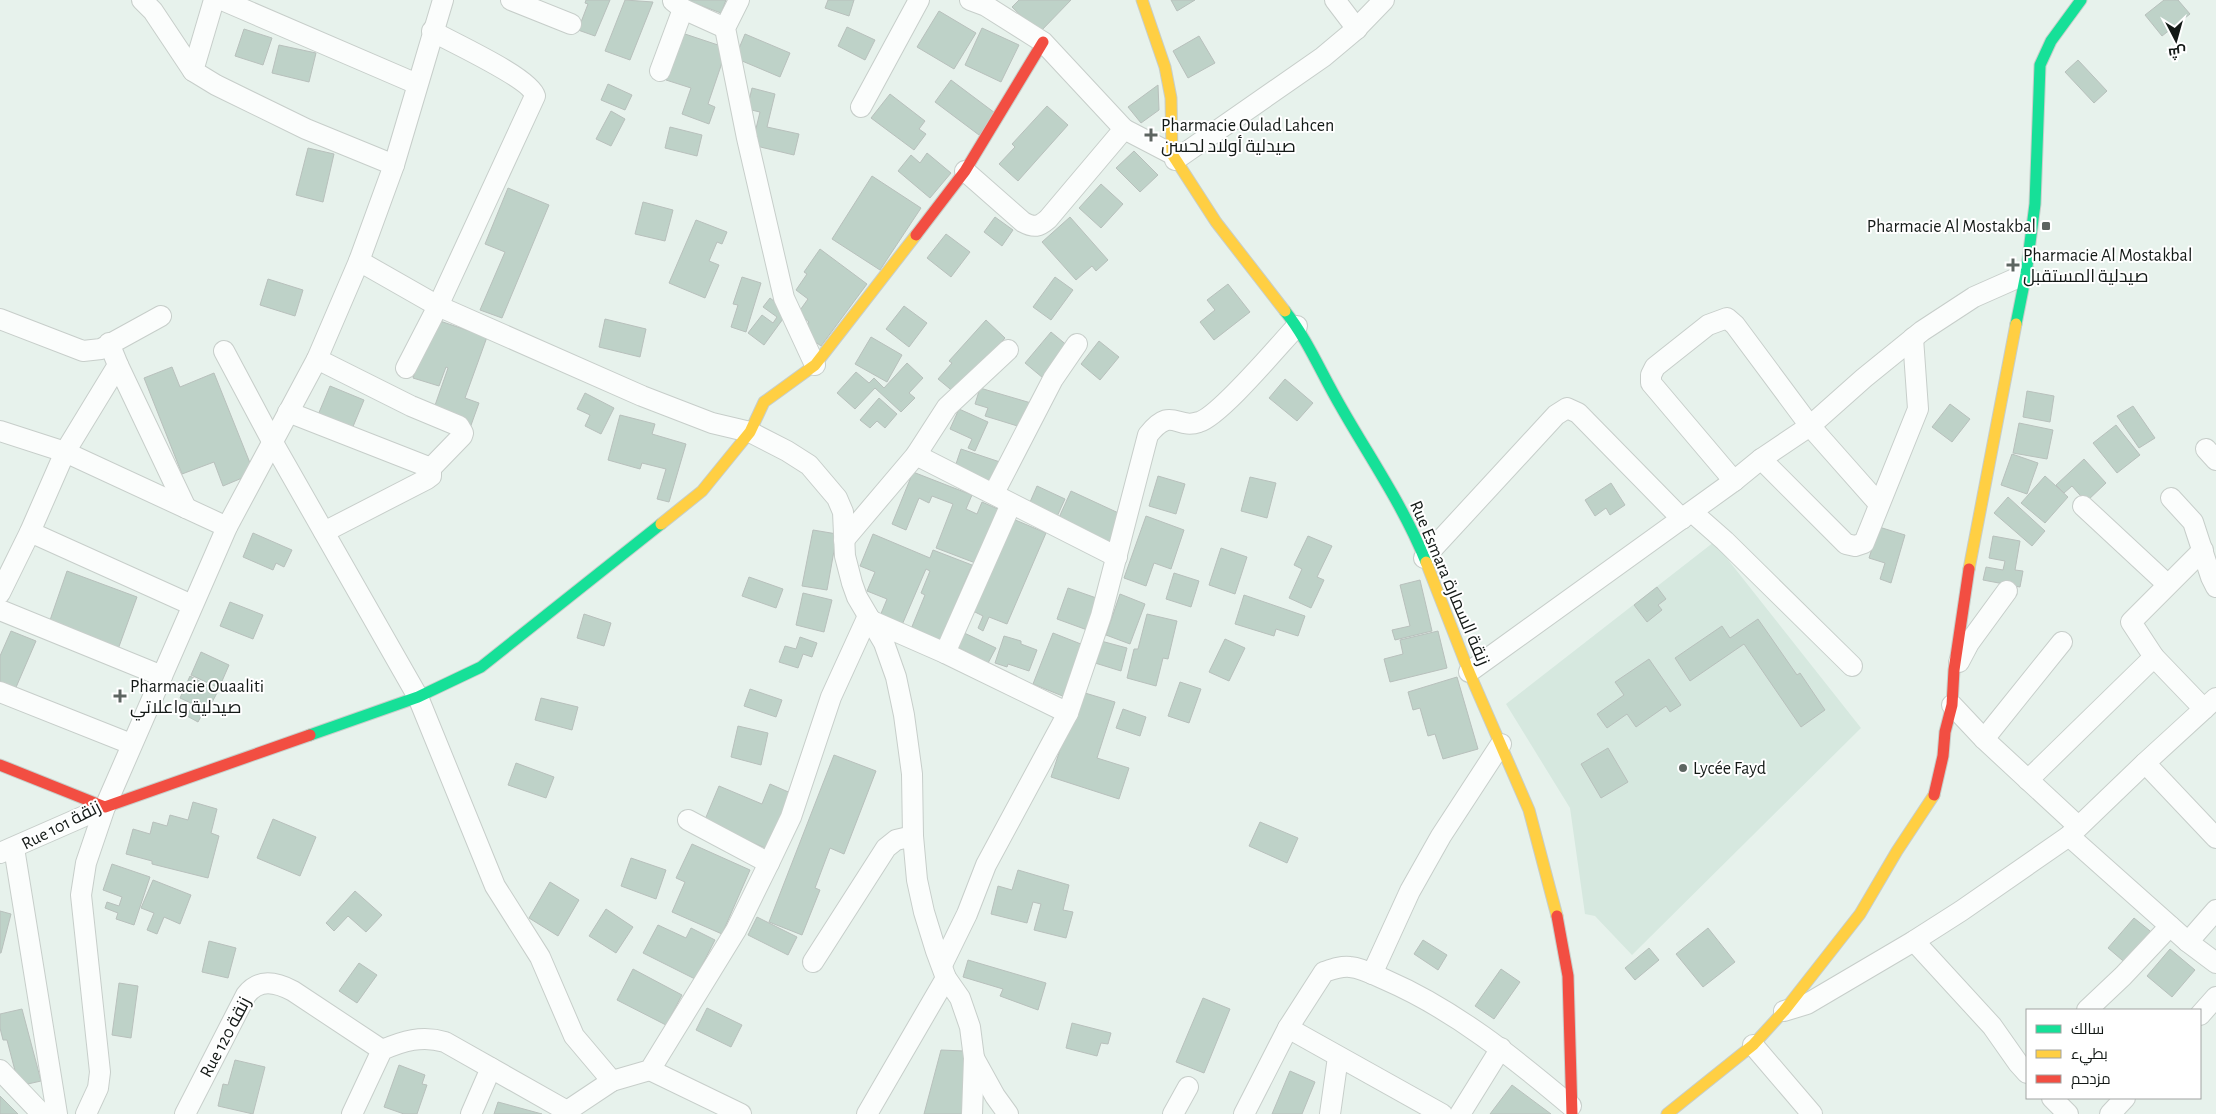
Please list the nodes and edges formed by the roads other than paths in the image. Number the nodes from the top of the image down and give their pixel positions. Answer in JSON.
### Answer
{"nodes":[{"id":1,"x":142,"y":0,"type":"edge"},
{"id":2,"x":214,"y":0,"type":"edge"},
{"id":3,"x":222,"y":0,"type":"edge"},
{"id":4,"x":443,"y":0,"type":"edge"},
{"id":5,"x":511,"y":0,"type":"edge"},
{"id":6,"x":739,"y":0,"type":"edge"},
{"id":7,"x":919,"y":0,"type":"edge"},
{"id":8,"x":1142,"y":0,"type":"edge"},
{"id":9,"x":1335,"y":0,"type":"edge"},
{"id":10,"x":1384,"y":0,"type":"edge"},
{"id":11,"x":2081,"y":0,"type":"edge"},
{"id":12,"x":982,"y":2,"type":"edge"},
{"id":13,"x":678,"y":4,"type":"edge"},
{"id":14,"x":571,"y":24,"type":"dead end"},
{"id":15,"x":725,"y":28,"type":"junction"},
{"id":16,"x":1357,"y":29,"type":"junction"},
{"id":17,"x":432,"y":32,"type":"junction"},
{"id":18,"x":1043,"y":42,"type":"junction"},
{"id":19,"x":193,"y":71,"type":"junction"},
{"id":20,"x":660,"y":71,"type":"dead end"},
{"id":21,"x":418,"y":84,"type":"junction"},
{"id":22,"x":862,"y":107,"type":"dead end"},
{"id":23,"x":1124,"y":129,"type":"junction"},
{"id":24,"x":1173,"y":157,"type":"junction"},
{"id":25,"x":394,"y":165,"type":"junction"},
{"id":26,"x":965,"y":171,"type":"junction"},
{"id":27,"x":359,"y":261,"type":"junction"},
{"id":28,"x":2026,"y":274,"type":"junction"},
{"id":29,"x":438,"y":306,"type":"junction"},
{"id":30,"x":161,"y":316,"type":"dead end"},
{"id":31,"x":0,"y":319,"type":"edge"},
{"id":32,"x":1297,"y":326,"type":"junction"},
{"id":33,"x":1913,"y":338,"type":"junction"},
{"id":34,"x":109,"y":343,"type":"junction"},
{"id":35,"x":1077,"y":344,"type":"dead end"},
{"id":36,"x":224,"y":350,"type":"dead end"},
{"id":37,"x":1008,"y":350,"type":"dead end"},
{"id":38,"x":317,"y":359,"type":"junction"},
{"id":39,"x":118,"y":365,"type":"junction"},
{"id":40,"x":815,"y":365,"type":"junction"},
{"id":41,"x":406,"y":368,"type":"dead end"},
{"id":42,"x":288,"y":412,"type":"junction"},
{"id":43,"x":1810,"y":426,"type":"junction"},
{"id":44,"x":0,"y":431,"type":"edge"},
{"id":45,"x":750,"y":432,"type":"junction"},
{"id":46,"x":272,"y":441,"type":"junction"},
{"id":47,"x":65,"y":452,"type":"junction"},
{"id":48,"x":916,"y":455,"type":"junction"},
{"id":49,"x":1761,"y":459,"type":"junction"},
{"id":50,"x":430,"y":468,"type":"junction"},
{"id":51,"x":1734,"y":481,"type":"junction"},
{"id":52,"x":994,"y":493,"type":"junction"},
{"id":53,"x":2171,"y":498,"type":"dead end"},
{"id":54,"x":1011,"y":504,"type":"junction"},
{"id":55,"x":1879,"y":504,"type":"junction"},
{"id":56,"x":2083,"y":506,"type":"dead end"},
{"id":57,"x":186,"y":508,"type":"junction"},
{"id":58,"x":1687,"y":515,"type":"junction"},
{"id":59,"x":227,"y":527,"type":"junction"},
{"id":60,"x":30,"y":532,"type":"junction"},
{"id":61,"x":324,"y":532,"type":"junction"},
{"id":62,"x":844,"y":540,"type":"junction"},
{"id":63,"x":2202,"y":550,"type":"junction"},
{"id":64,"x":1118,"y":557,"type":"junction"},
{"id":65,"x":1424,"y":558,"type":"junction"},
{"id":66,"x":2167,"y":584,"type":"junction"},
{"id":67,"x":2216,"y":587,"type":"edge"},
{"id":68,"x":2007,"y":591,"type":"dead end"},
{"id":69,"x":0,"y":593,"type":"edge"},
{"id":70,"x":192,"y":605,"type":"junction"},
{"id":71,"x":0,"y":610,"type":"edge"},
{"id":72,"x":870,"y":619,"type":"junction"},
{"id":73,"x":2062,"y":642,"type":"dead end"},
{"id":74,"x":945,"y":653,"type":"junction"},
{"id":75,"x":2154,"y":657,"type":"junction"},
{"id":76,"x":1852,"y":666,"type":"dead end"},
{"id":77,"x":1954,"y":670,"type":"junction"},
{"id":78,"x":1469,"y":672,"type":"junction"},
{"id":79,"x":162,"y":676,"type":"junction"},
{"id":80,"x":0,"y":692,"type":"edge"},
{"id":81,"x":418,"y":697,"type":"junction"},
{"id":82,"x":2210,"y":703,"type":"edge"},
{"id":83,"x":1952,"y":705,"type":"junction"},
{"id":84,"x":1068,"y":713,"type":"junction"},
{"id":85,"x":1984,"y":739,"type":"junction"},
{"id":86,"x":131,"y":744,"type":"junction"},
{"id":87,"x":1500,"y":744,"type":"junction"},
{"id":88,"x":2145,"y":762,"type":"junction"},
{"id":89,"x":0,"y":764,"type":"edge"},
{"id":90,"x":2028,"y":780,"type":"junction"},
{"id":91,"x":105,"y":807,"type":"junction"},
{"id":92,"x":688,"y":820,"type":"dead end"},
{"id":93,"x":2074,"y":831,"type":"junction"},
{"id":94,"x":913,"y":836,"type":"junction"},
{"id":95,"x":2216,"y":838,"type":"edge"},
{"id":96,"x":7,"y":851,"type":"edge"},
{"id":97,"x":770,"y":863,"type":"junction"},
{"id":98,"x":2216,"y":910,"type":"edge"},
{"id":99,"x":2170,"y":926,"type":"junction"},
{"id":100,"x":1914,"y":941,"type":"junction"},
{"id":101,"x":2188,"y":942,"type":"junction"},
{"id":102,"x":813,"y":962,"type":"dead end"},
{"id":103,"x":2216,"y":962,"type":"edge"},
{"id":104,"x":944,"y":971,"type":"junction"},
{"id":105,"x":1372,"y":974,"type":"junction"},
{"id":106,"x":2216,"y":997,"type":"edge"},
{"id":107,"x":2088,"y":1009,"type":"edge"},
{"id":108,"x":1784,"y":1011,"type":"junction"},
{"id":109,"x":2201,"y":1014,"type":"edge"},
{"id":110,"x":1288,"y":1028,"type":"junction"},
{"id":111,"x":1753,"y":1045,"type":"junction"},
{"id":112,"x":1501,"y":1048,"type":"junction"},
{"id":113,"x":382,"y":1050,"type":"junction"},
{"id":114,"x":1338,"y":1056,"type":"junction"},
{"id":115,"x":974,"y":1058,"type":"junction"},
{"id":116,"x":2024,"y":1064,"type":"edge"},
{"id":117,"x":491,"y":1068,"type":"junction"},
{"id":118,"x":0,"y":1070,"type":"edge"},
{"id":119,"x":650,"y":1070,"type":"junction"},
{"id":120,"x":612,"y":1081,"type":"junction"},
{"id":121,"x":1188,"y":1086,"type":"dead end"},
{"id":122,"x":2053,"y":1099,"type":"edge"},
{"id":123,"x":2124,"y":1099,"type":"edge"},
{"id":124,"x":1571,"y":1110,"type":"edge"},
{"id":125,"x":566,"y":1112,"type":"edge"},
{"id":126,"x":1437,"y":1113,"type":"edge"},
{"id":127,"x":42,"y":1114,"type":"edge"},
{"id":128,"x":57,"y":1114,"type":"edge"},
{"id":129,"x":86,"y":1114,"type":"edge"},
{"id":130,"x":185,"y":1114,"type":"edge"},
{"id":131,"x":352,"y":1114,"type":"edge"},
{"id":132,"x":471,"y":1114,"type":"edge"},
{"id":133,"x":741,"y":1114,"type":"edge"},
{"id":134,"x":867,"y":1114,"type":"edge"},
{"id":135,"x":972,"y":1114,"type":"edge"},
{"id":136,"x":1008,"y":1114,"type":"edge"},
{"id":137,"x":1173,"y":1114,"type":"edge"},
{"id":138,"x":1244,"y":1114,"type":"edge"},
{"id":139,"x":1330,"y":1114,"type":"edge"},
{"id":140,"x":1460,"y":1114,"type":"edge"},
{"id":141,"x":1667,"y":1114,"type":"edge"},
{"id":142,"x":1812,"y":1114,"type":"edge"},
{"id":143,"x":2068,"y":1114,"type":"edge"},
{"id":144,"x":2110,"y":1114,"type":"edge"}],
"edges":[{"from":1,"to":19,"type":"street"},
{"from":2,"to":19,"type":"street"},
{"from":3,"to":21,"type":"street"},
{"from":4,"to":17,"type":"street","name":"Rue 101 زنقة"},
{"from":5,"to":14,"type":"street"},
{"from":6,"to":15,"type":"street"},
{"from":7,"to":22,"type":"street"},
{"from":8,"to":24,"type":"street"},
{"from":9,"to":16,"type":"street"},
{"from":10,"to":16,"type":"street"},
{"from":11,"to":28,"type":"street"},
{"from":12,"to":18,"type":"street"},
{"from":13,"to":15,"type":"street"},
{"from":13,"to":20,"type":"street"},
{"from":15,"to":40,"type":"street"},
{"from":16,"to":24,"type":"street"},
{"from":17,"to":21,"type":"street","name":"Rue 101 زنقة"},
{"from":17,"to":29,"type":"street"},
{"from":18,"to":23,"type":"street"},
{"from":18,"to":26,"type":"street"},
{"from":19,"to":25,"type":"street"},
{"from":21,"to":25,"type":"street","name":"Rue 101 زنقة"},
{"from":23,"to":24,"type":"street"},
{"from":23,"to":26,"type":"street"},
{"from":24,"to":32,"type":"street","name":"Rue Esmara زنقة السمارة"},
{"from":25,"to":27,"type":"street","name":"Rue 101 زنقة"},
{"from":26,"to":40,"type":"street"},
{"from":27,"to":29,"type":"street"},
{"from":27,"to":38,"type":"street","name":"Rue 101 زنقة"},
{"from":28,"to":33,"type":"street"},
{"from":28,"to":77,"type":"street"},
{"from":29,"to":41,"type":"street"},
{"from":29,"to":45,"type":"street"},
{"from":30,"to":34,"type":"street"},
{"from":31,"to":34,"type":"street"},
{"from":32,"to":64,"type":"street"},
{"from":32,"to":65,"type":"street","name":"Rue Esmara زنقة السمارة"},
{"from":33,"to":43,"type":"street"},
{"from":33,"to":55,"type":"street"},
{"from":34,"to":39,"type":"street"},
{"from":35,"to":52,"type":"street"},
{"from":36,"to":46,"type":"street"},
{"from":37,"to":48,"type":"street"},
{"from":38,"to":42,"type":"street","name":"Rue 101 زنقة"},
{"from":38,"to":50,"type":"street"},
{"from":39,"to":47,"type":"street"},
{"from":39,"to":57,"type":"street"},
{"from":40,"to":45,"type":"street"},
{"from":42,"to":46,"type":"street","name":"Rue 101 زنقة"},
{"from":42,"to":50,"type":"street"},
{"from":43,"to":49,"type":"street"},
{"from":43,"to":51,"type":"street"},
{"from":43,"to":55,"type":"street"},
{"from":44,"to":47,"type":"street"},
{"from":45,"to":62,"type":"street"},
{"from":45,"to":81,"type":"street"},
{"from":46,"to":59,"type":"street","name":"Rue 101 زنقة"},
{"from":46,"to":61,"type":"street"},
{"from":47,"to":57,"type":"street"},
{"from":47,"to":60,"type":"street"},
{"from":48,"to":52,"type":"street"},
{"from":48,"to":62,"type":"street"},
{"from":49,"to":51,"type":"street"},
{"from":49,"to":55,"type":"street"},
{"from":50,"to":61,"type":"street"},
{"from":51,"to":58,"type":"street"},
{"from":52,"to":54,"type":"street"},
{"from":53,"to":63,"type":"street"},
{"from":54,"to":64,"type":"street"},
{"from":54,"to":74,"type":"street"},
{"from":56,"to":66,"type":"street"},
{"from":57,"to":59,"type":"street"},
{"from":58,"to":65,"type":"street"},
{"from":58,"to":76,"type":"street"},
{"from":58,"to":78,"type":"street"},
{"from":59,"to":70,"type":"street","name":"Rue 101 زنقة"},
{"from":60,"to":69,"type":"street"},
{"from":60,"to":70,"type":"street"},
{"from":61,"to":81,"type":"street"},
{"from":62,"to":72,"type":"street"},
{"from":63,"to":66,"type":"street"},
{"from":63,"to":67,"type":"street"},
{"from":64,"to":84,"type":"street"},
{"from":65,"to":78,"type":"street","name":"Rue Esmara زنقة السمارة"},
{"from":66,"to":75,"type":"street"},
{"from":68,"to":77,"type":"street"},
{"from":70,"to":79,"type":"street","name":"Rue 101 زنقة"},
{"from":71,"to":79,"type":"street"},
{"from":72,"to":74,"type":"street"},
{"from":72,"to":94,"type":"street"},
{"from":72,"to":97,"type":"street"},
{"from":73,"to":85,"type":"street"},
{"from":74,"to":84,"type":"street"},
{"from":75,"to":82,"type":"street"},
{"from":75,"to":90,"type":"street"},
{"from":77,"to":83,"type":"street"},
{"from":78,"to":87,"type":"street","name":"Rue Esmara زنقة السمارة"},
{"from":79,"to":86,"type":"street","name":"Rue 101 زنقة"},
{"from":80,"to":86,"type":"street"},
{"from":81,"to":91,"type":"street"},
{"from":81,"to":120,"type":"street"},
{"from":82,"to":88,"type":"street"},
{"from":83,"to":85,"type":"street"},
{"from":83,"to":108,"type":"street"},
{"from":84,"to":104,"type":"street"},
{"from":85,"to":90,"type":"street"},
{"from":86,"to":91,"type":"street","name":"Rue 101 زنقة"},
{"from":87,"to":105,"type":"street"},
{"from":87,"to":124,"type":"street","name":"Rue Esmara زنقة السمارة"},
{"from":88,"to":93,"type":"street"},
{"from":88,"to":95,"type":"street"},
{"from":89,"to":91,"type":"street"},
{"from":90,"to":93,"type":"street"},
{"from":91,"to":96,"type":"street","name":"Rue 101 زنقة"},
{"from":91,"to":129,"type":"street"},
{"from":92,"to":97,"type":"street"},
{"from":93,"to":99,"type":"street"},
{"from":93,"to":100,"type":"street"},
{"from":94,"to":102,"type":"street"},
{"from":94,"to":104,"type":"street"},
{"from":96,"to":128,"type":"street","name":"Rue 101 زنقة"},
{"from":97,"to":119,"type":"street"},
{"from":98,"to":101,"type":"street"},
{"from":99,"to":101,"type":"street"},
{"from":99,"to":107,"type":"street"},
{"from":100,"to":108,"type":"street"},
{"from":100,"to":116,"type":"street"},
{"from":101,"to":103,"type":"street"},
{"from":104,"to":115,"type":"street"},
{"from":104,"to":134,"type":"street"},
{"from":105,"to":110,"type":"street"},
{"from":105,"to":112,"type":"street"},
{"from":106,"to":109,"type":"street"},
{"from":108,"to":111,"type":"street"},
{"from":110,"to":114,"type":"street"},
{"from":110,"to":138,"type":"street"},
{"from":111,"to":141,"type":"street"},
{"from":111,"to":142,"type":"street"},
{"from":112,"to":124,"type":"street"},
{"from":112,"to":140,"type":"street"},
{"from":113,"to":117,"type":"street"},
{"from":113,"to":130,"type":"street","name":"Rue 120 زنقة"},
{"from":113,"to":131,"type":"street"},
{"from":114,"to":126,"type":"street"},
{"from":114,"to":139,"type":"street"},
{"from":115,"to":135,"type":"street"},
{"from":115,"to":136,"type":"street"},
{"from":117,"to":125,"type":"street"},
{"from":117,"to":132,"type":"street"},
{"from":118,"to":127,"type":"street"},
{"from":119,"to":120,"type":"street"},
{"from":119,"to":133,"type":"street"},
{"from":120,"to":125,"type":"street"},
{"from":121,"to":137,"type":"street"},
{"from":122,"to":143,"type":"street"},
{"from":123,"to":144,"type":"street"}]}
